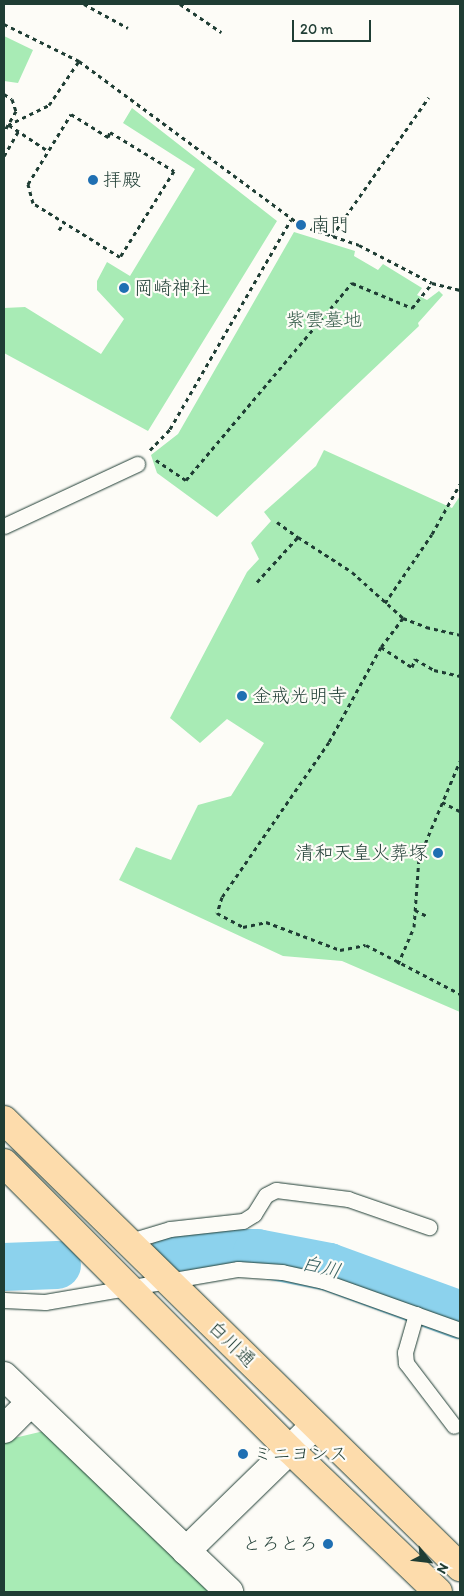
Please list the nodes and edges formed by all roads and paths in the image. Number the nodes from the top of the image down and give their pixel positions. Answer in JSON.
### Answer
{"nodes":[{"id":1,"x":84,"y":4,"type":"edge"},
{"id":2,"x":180,"y":4,"type":"edge"},
{"id":3,"x":4,"y":24,"type":"edge"},
{"id":4,"x":128,"y":28,"type":"dead end"},
{"id":5,"x":222,"y":32,"type":"dead end"},
{"id":6,"x":79,"y":61,"type":"junction"},
{"id":7,"x":4,"y":94,"type":"edge"},
{"id":8,"x":429,"y":97,"type":"dead end"},
{"id":9,"x":8,"y":125,"type":"junction"},
{"id":10,"x":4,"y":132,"type":"edge"},
{"id":11,"x":18,"y":132,"type":"junction"},
{"id":12,"x":48,"y":151,"type":"junction"},
{"id":13,"x":4,"y":156,"type":"edge"},
{"id":14,"x":291,"y":219,"type":"junction"},
{"id":15,"x":64,"y":222,"type":"junction"},
{"id":16,"x":298,"y":223,"type":"dead end"},
{"id":17,"x":303,"y":226,"type":"dead end"},
{"id":18,"x":59,"y":230,"type":"dead end"},
{"id":19,"x":332,"y":236,"type":"junction"},
{"id":20,"x":432,"y":283,"type":"junction"},
{"id":21,"x":460,"y":290,"type":"edge"},
{"id":22,"x":137,"y":464,"type":"junction"},
{"id":23,"x":460,"y":484,"type":"edge"},
{"id":24,"x":277,"y":522,"type":"dead end"},
{"id":25,"x":4,"y":526,"type":"edge"},
{"id":26,"x":298,"y":537,"type":"junction"},
{"id":27,"x":256,"y":582,"type":"dead end"},
{"id":28,"x":385,"y":603,"type":"junction"},
{"id":29,"x":403,"y":618,"type":"junction"},
{"id":30,"x":460,"y":635,"type":"edge"},
{"id":31,"x":381,"y":648,"type":"junction"},
{"id":32,"x":460,"y":676,"type":"edge"},
{"id":33,"x":460,"y":761,"type":"edge"},
{"id":34,"x":442,"y":802,"type":"junction"},
{"id":35,"x":460,"y":811,"type":"edge"},
{"id":36,"x":415,"y":910,"type":"junction"},
{"id":37,"x":427,"y":916,"type":"dead end"},
{"id":38,"x":398,"y":964,"type":"junction"},
{"id":39,"x":460,"y":994,"type":"edge"},
{"id":40,"x":4,"y":1120,"type":"edge"},
{"id":41,"x":4,"y":1163,"type":"edge"},
{"id":42,"x":429,"y":1227,"type":"dead end"},
{"id":43,"x":127,"y":1242,"type":"junction"},
{"id":44,"x":168,"y":1282,"type":"junction"},
{"id":45,"x":129,"y":1289,"type":"junction"},
{"id":46,"x":4,"y":1300,"type":"edge"},
{"id":47,"x":416,"y":1314,"type":"junction"},
{"id":48,"x":460,"y":1330,"type":"edge"},
{"id":49,"x":4,"y":1376,"type":"edge"},
{"id":50,"x":31,"y":1402,"type":"junction"},
{"id":51,"x":314,"y":1426,"type":"junction"},
{"id":52,"x":454,"y":1426,"type":"dead end"},
{"id":53,"x":4,"y":1429,"type":"edge"},
{"id":54,"x":290,"y":1450,"type":"junction"},
{"id":55,"x":186,"y":1551,"type":"junction"},
{"id":56,"x":460,"y":1567,"type":"edge"},
{"id":57,"x":229,"y":1592,"type":"edge"},
{"id":58,"x":438,"y":1592,"type":"edge"}],
"edges":[{"from":1,"to":4,"type":"path"},
{"from":2,"to":5,"type":"path"},
{"from":3,"to":6,"type":"path"},
{"from":6,"to":9,"type":"path"},
{"from":6,"to":14,"type":"path"},
{"from":7,"to":9,"type":"path"},
{"from":8,"to":19,"type":"path"},
{"from":9,"to":10,"type":"path"},
{"from":9,"to":11,"type":"path"},
{"from":11,"to":12,"type":"path"},
{"from":11,"to":13,"type":"path"},
{"from":12,"to":15,"type":"path"},
{"from":12,"to":15,"type":"path"},
{"from":14,"to":16,"type":"path"},
{"from":14,"to":22,"type":"path"},
{"from":15,"to":18,"type":"path"},
{"from":17,"to":19,"type":"path"},
{"from":19,"to":20,"type":"path"},
{"from":20,"to":21,"type":"path"},
{"from":20,"to":22,"type":"path"},
{"from":22,"to":25,"type":"lane"},
{"from":23,"to":28,"type":"path"},
{"from":24,"to":26,"type":"path"},
{"from":26,"to":27,"type":"path"},
{"from":26,"to":28,"type":"path"},
{"from":28,"to":29,"type":"path"},
{"from":29,"to":30,"type":"path"},
{"from":29,"to":31,"type":"path"},
{"from":31,"to":32,"type":"path"},
{"from":31,"to":38,"type":"path"},
{"from":33,"to":34,"type":"path"},
{"from":34,"to":35,"type":"path"},
{"from":34,"to":36,"type":"path"},
{"from":36,"to":37,"type":"path"},
{"from":36,"to":38,"type":"path"},
{"from":38,"to":39,"type":"path"},
{"from":40,"to":43,"type":"main road","name":"白川通"},
{"from":41,"to":45,"type":"main road","name":"白川通"},
{"from":42,"to":43,"type":"lane"},
{"from":43,"to":44,"type":"main road","name":"白川通"},
{"from":44,"to":45,"type":"lane"},
{"from":44,"to":47,"type":"lane"},
{"from":44,"to":51,"type":"main road","name":"白川通"},
{"from":45,"to":46,"type":"lane"},
{"from":45,"to":54,"type":"main road","name":"白川通"},
{"from":47,"to":48,"type":"lane"},
{"from":47,"to":52,"type":"lane"},
{"from":49,"to":50,"type":"street"},
{"from":50,"to":53,"type":"street"},
{"from":50,"to":55,"type":"street"},
{"from":51,"to":54,"type":"street"},
{"from":51,"to":56,"type":"main road","name":"白川通"},
{"from":54,"to":55,"type":"street"},
{"from":54,"to":58,"type":"main road","name":"白川通"},
{"from":55,"to":57,"type":"street"}]}
